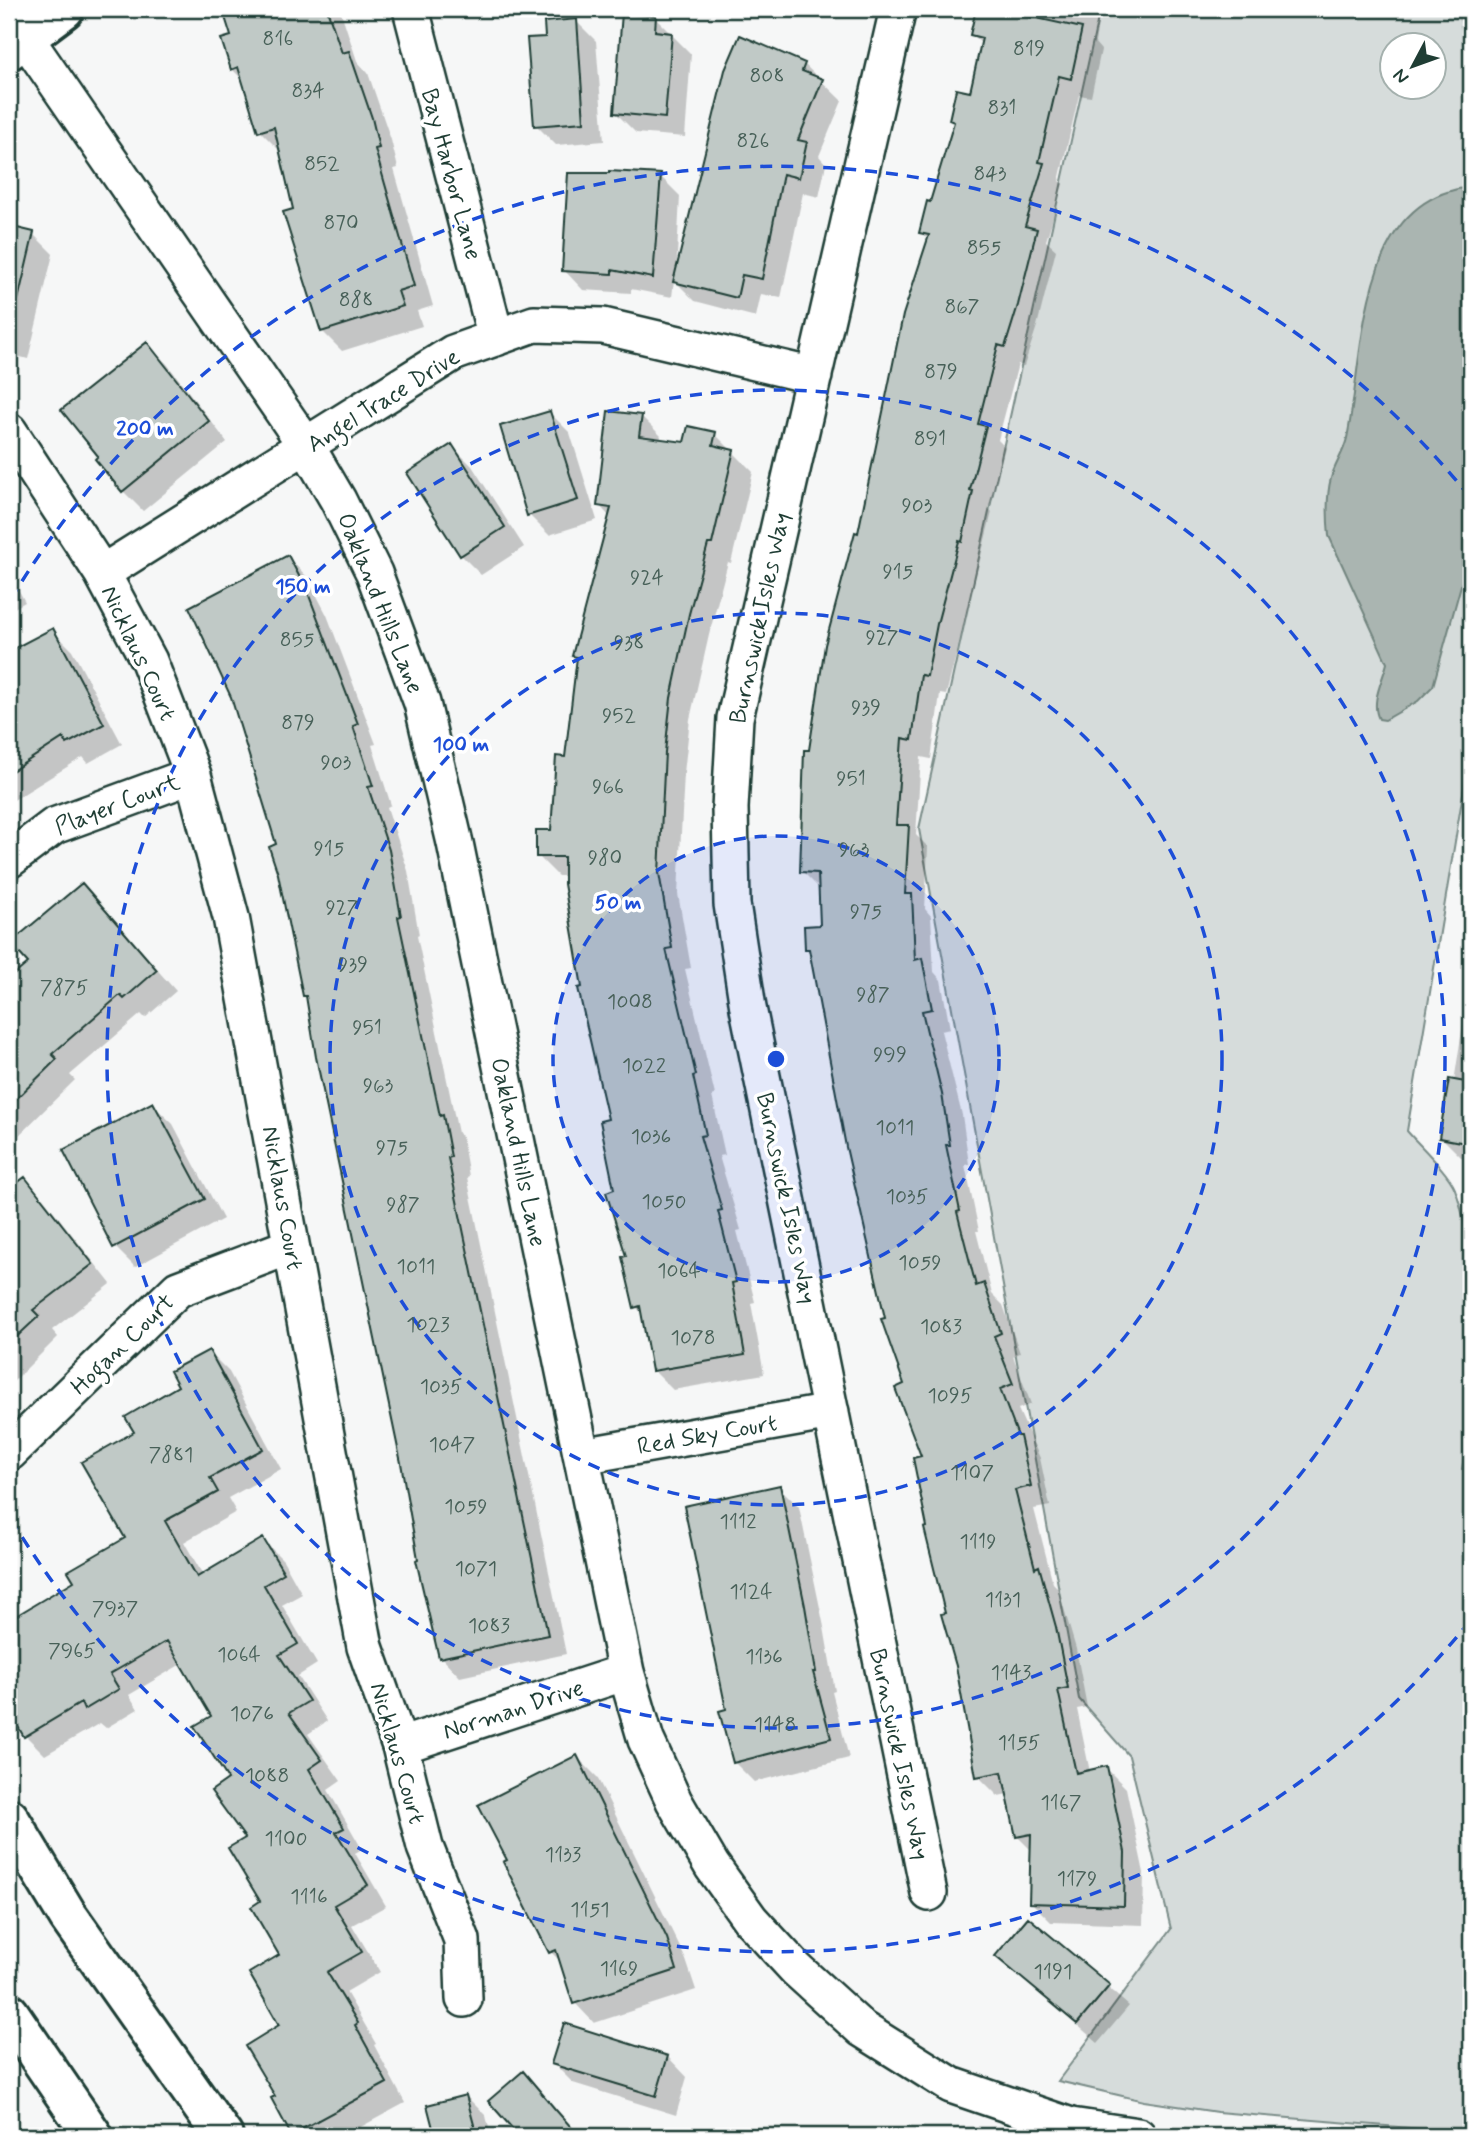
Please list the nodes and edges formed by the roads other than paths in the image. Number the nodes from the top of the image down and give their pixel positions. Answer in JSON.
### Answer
{"nodes":[{"id":1,"x":64,"y":9,"type":"edge"},
{"id":2,"x":411,"y":9,"type":"edge"},
{"id":3,"x":898,"y":9,"type":"edge"},
{"id":4,"x":14,"y":34,"type":"edge"},
{"id":5,"x":496,"y":338,"type":"junction"},
{"id":6,"x":814,"y":376,"type":"junction"},
{"id":7,"x":9,"y":431,"type":"edge"},
{"id":8,"x":307,"y":447,"type":"junction"},
{"id":9,"x":102,"y":573,"type":"junction"},
{"id":10,"x":193,"y":775,"type":"junction"},
{"id":11,"x":9,"y":860,"type":"edge"},
{"id":12,"x":291,"y":1246,"type":"junction"},
{"id":13,"x":831,"y":1412,"type":"junction"},
{"id":14,"x":9,"y":1454,"type":"edge"},
{"id":15,"x":582,"y":1456,"type":"junction"},
{"id":16,"x":626,"y":1672,"type":"junction"},
{"id":17,"x":400,"y":1746,"type":"junction"},
{"id":18,"x":9,"y":1818,"type":"edge"},
{"id":19,"x":929,"y":1893,"type":"dead end"},
{"id":20,"x":464,"y":1999,"type":"dead end"},
{"id":21,"x":9,"y":2013,"type":"edge"},
{"id":22,"x":93,"y":2136,"type":"edge"},
{"id":23,"x":223,"y":2136,"type":"edge"},
{"id":24,"x":1138,"y":2136,"type":"edge"}],
"edges":[{"from":1,"to":4,"type":"street"},
{"from":2,"to":5,"type":"street","name":"Bay Harbor Lane"},
{"from":3,"to":6,"type":"street","name":"Burnswick Isles Way"},
{"from":4,"to":8,"type":"street","name":"Oakland Hills Lane"},
{"from":5,"to":6,"type":"street","name":"Angel Trace Drive"},
{"from":5,"to":8,"type":"street","name":"Angel Trace Drive"},
{"from":6,"to":13,"type":"street","name":"Burnswick Isles Way"},
{"from":7,"to":9,"type":"street","name":"Nicklaus Court"},
{"from":8,"to":9,"type":"street","name":"Angel Trace Drive"},
{"from":8,"to":15,"type":"street","name":"Oakland Hills Lane"},
{"from":9,"to":10,"type":"street","name":"Nicklaus Court"},
{"from":10,"to":11,"type":"street","name":"Player Court"},
{"from":10,"to":12,"type":"street","name":"Nicklaus Court"},
{"from":12,"to":14,"type":"street","name":"Hogan Court"},
{"from":12,"to":17,"type":"street","name":"Nicklaus Court"},
{"from":13,"to":15,"type":"street","name":"Red Sky Court"},
{"from":13,"to":19,"type":"street","name":"Burnswick Isles Way"},
{"from":15,"to":16,"type":"street","name":"Oakland Hills Lane"},
{"from":16,"to":17,"type":"street","name":"Norman Drive"},
{"from":16,"to":24,"type":"street","name":"Oakland Hills Lane"},
{"from":17,"to":20,"type":"street","name":"Nicklaus Court"},
{"from":18,"to":23,"type":"street"},
{"from":21,"to":22,"type":"street"}]}
